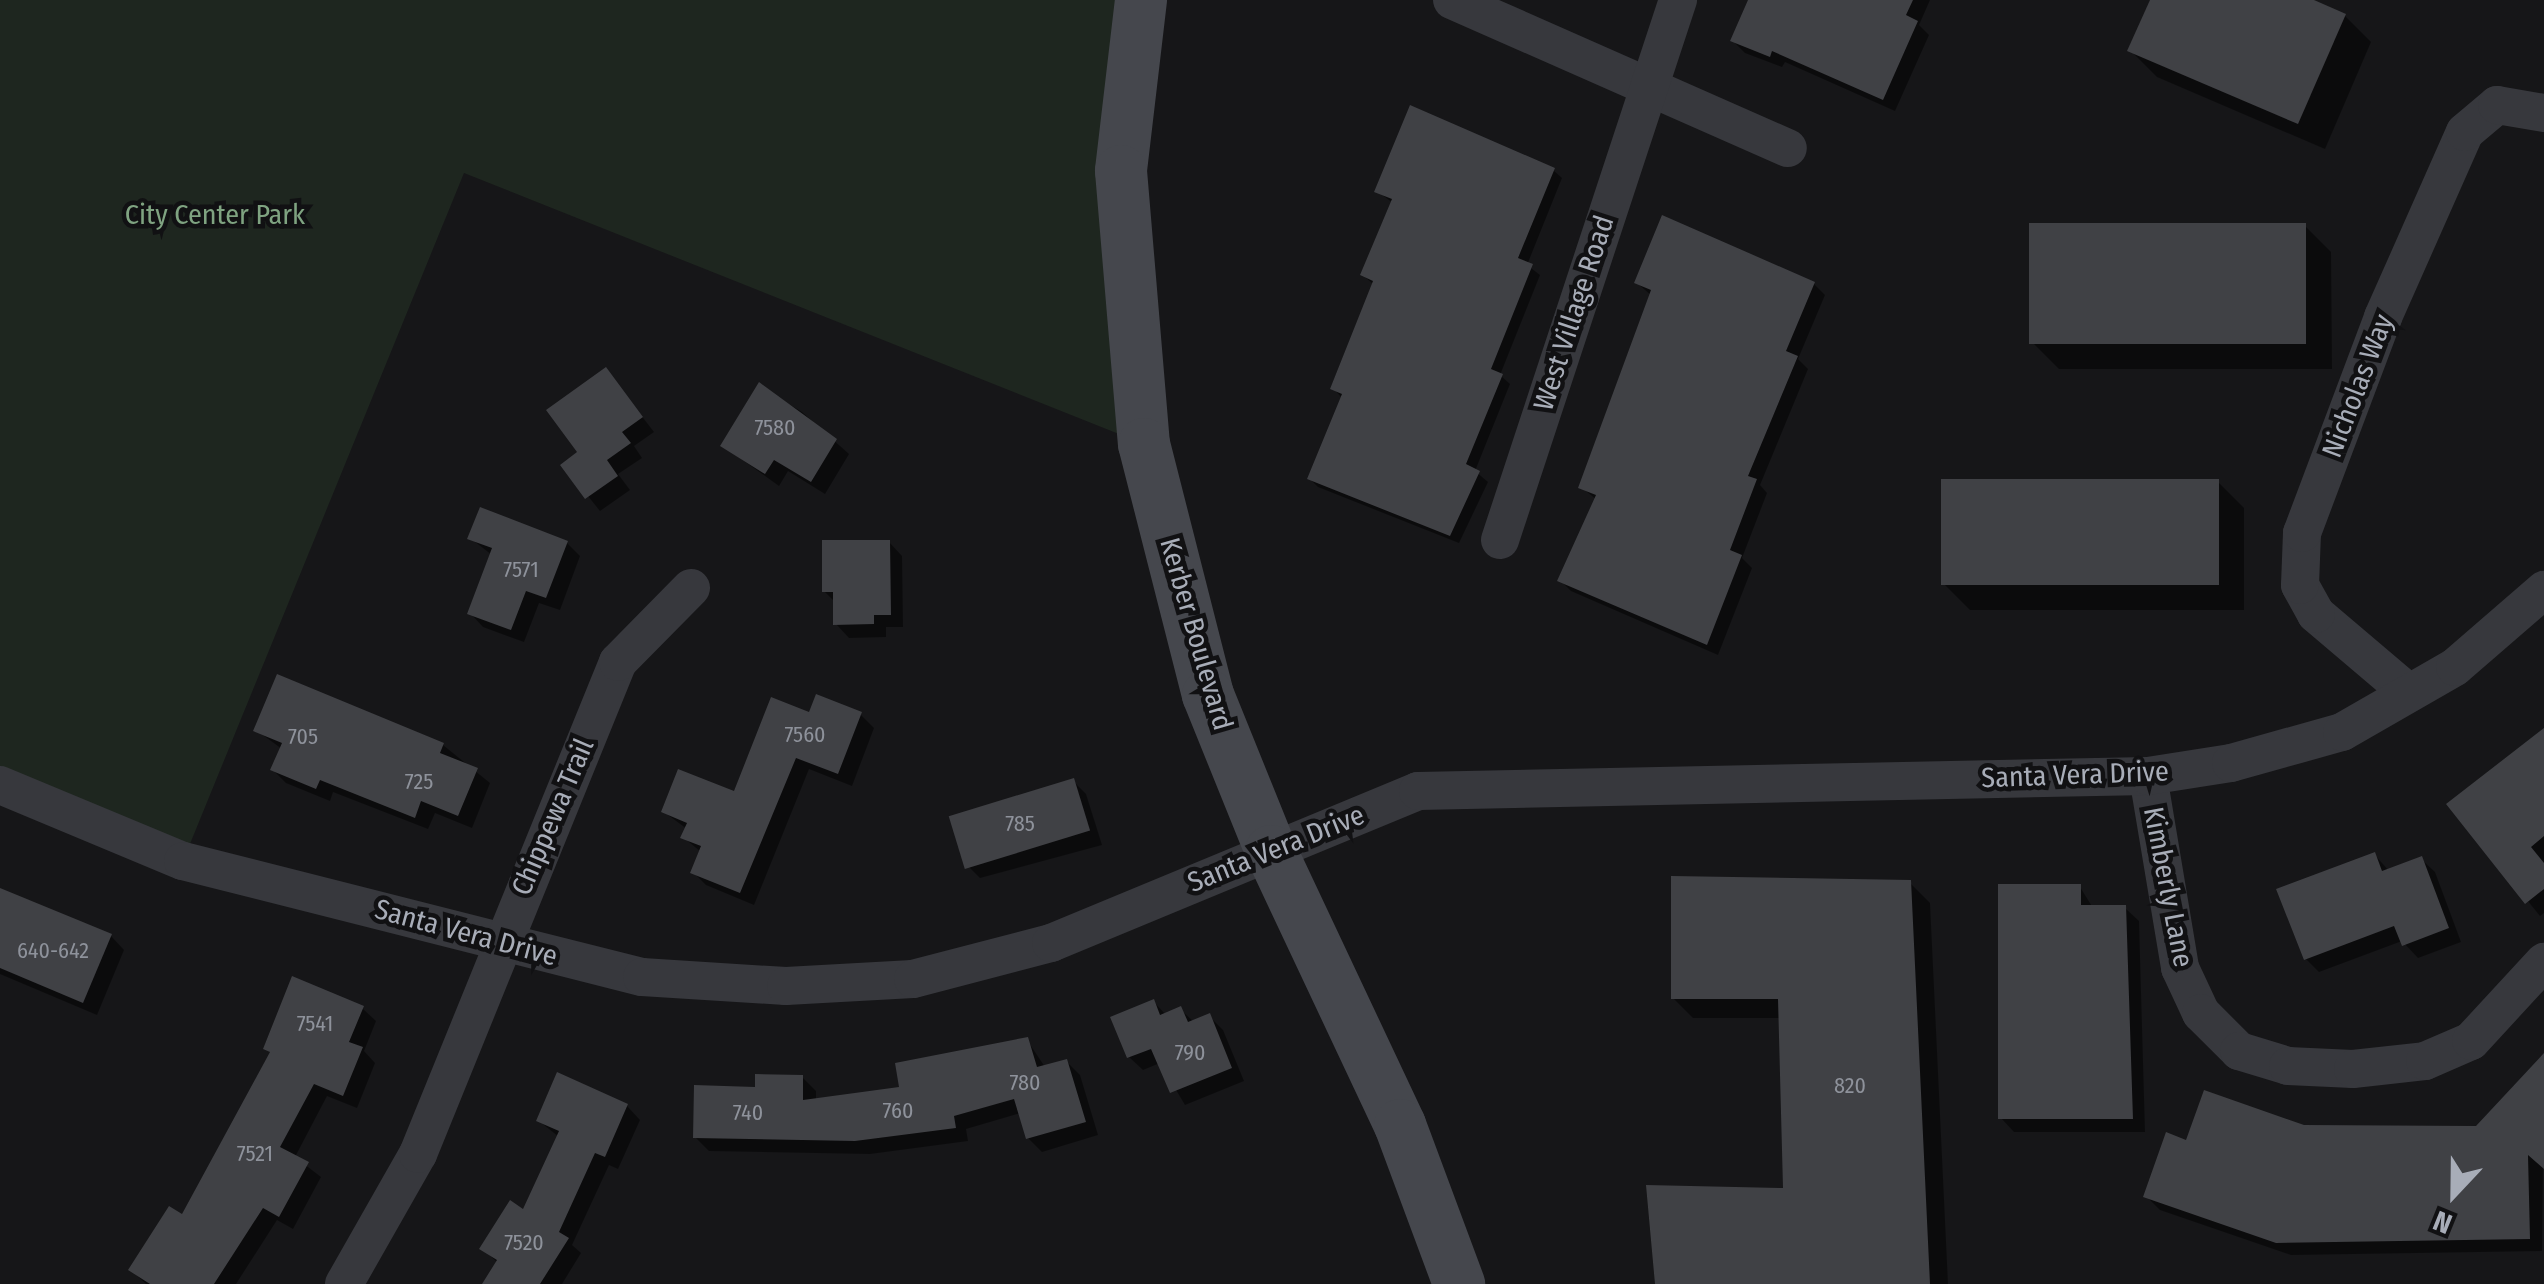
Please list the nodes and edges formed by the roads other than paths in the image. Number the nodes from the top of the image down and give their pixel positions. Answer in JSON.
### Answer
{"nodes":[{"id":1,"x":1142,"y":0,"type":"edge"},
{"id":2,"x":1452,"y":0,"type":"edge"},
{"id":3,"x":1678,"y":0,"type":"edge"},
{"id":4,"x":1649,"y":87,"type":"junction"},
{"id":5,"x":2544,"y":113,"type":"edge"},
{"id":6,"x":1788,"y":148,"type":"dead end"},
{"id":7,"x":1500,"y":540,"type":"dead end"},
{"id":8,"x":691,"y":588,"type":"dead end"},
{"id":9,"x":2544,"y":590,"type":"edge"},
{"id":10,"x":2410,"y":693,"type":"junction"},
{"id":11,"x":2148,"y":776,"type":"junction"},
{"id":12,"x":0,"y":785,"type":"edge"},
{"id":13,"x":1270,"y":850,"type":"junction"},
{"id":14,"x":498,"y":945,"type":"junction"},
{"id":15,"x":2544,"y":962,"type":"edge"},
{"id":16,"x":344,"y":1284,"type":"edge"},
{"id":17,"x":1459,"y":1284,"type":"edge"}],
"edges":[{"from":1,"to":13,"type":"street","name":"Kerber Boulevard"},
{"from":2,"to":4,"type":"street"},
{"from":3,"to":4,"type":"street","name":"West Village Road"},
{"from":4,"to":6,"type":"street"},
{"from":4,"to":7,"type":"street","name":"West Village Road"},
{"from":5,"to":10,"type":"street","name":"Nicholas Way"},
{"from":8,"to":14,"type":"street","name":"Chippewa Trail"},
{"from":9,"to":10,"type":"street","name":"Santa Vera Drive"},
{"from":10,"to":11,"type":"street","name":"Santa Vera Drive"},
{"from":11,"to":13,"type":"street","name":"Santa Vera Drive"},
{"from":11,"to":15,"type":"street","name":"Kimberly Lane"},
{"from":12,"to":14,"type":"street","name":"Santa Vera Drive"},
{"from":13,"to":14,"type":"street","name":"Santa Vera Drive"},
{"from":13,"to":17,"type":"street","name":"Kerber Boulevard"},
{"from":14,"to":16,"type":"street","name":"Chippewa Trail"}]}
